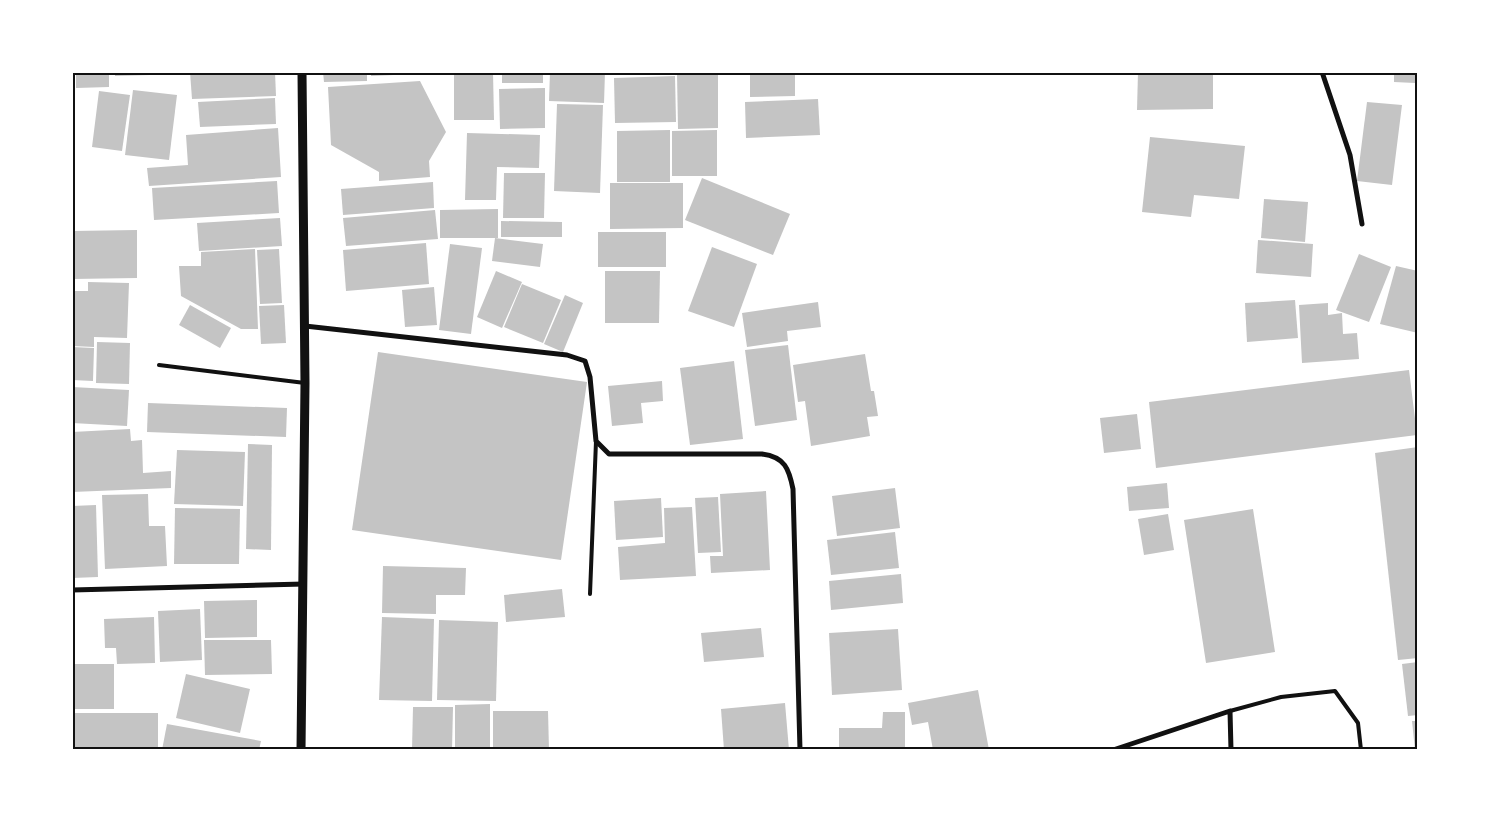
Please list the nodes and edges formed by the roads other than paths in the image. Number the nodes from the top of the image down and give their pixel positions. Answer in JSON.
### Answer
{"nodes":[{"id":1,"x":302,"y":72,"type":"edge"},
{"id":2,"x":1322,"y":72,"type":"edge"},
{"id":3,"x":1362,"y":224,"type":"dead end"},
{"id":4,"x":305,"y":326,"type":"junction"},
{"id":5,"x":159,"y":365,"type":"dead end"},
{"id":6,"x":305,"y":383,"type":"junction"},
{"id":7,"x":596,"y":440,"type":"junction"},
{"id":8,"x":304,"y":584,"type":"junction"},
{"id":9,"x":72,"y":590,"type":"edge"},
{"id":10,"x":590,"y":594,"type":"dead end"},
{"id":11,"x":1230,"y":711,"type":"junction"},
{"id":12,"x":301,"y":750,"type":"edge"},
{"id":13,"x":800,"y":750,"type":"edge"},
{"id":14,"x":1113,"y":750,"type":"edge"},
{"id":15,"x":1231,"y":750,"type":"edge"},
{"id":16,"x":1361,"y":750,"type":"edge"}],
"edges":[{"from":1,"to":4,"type":"street"},
{"from":2,"to":3,"type":"street"},
{"from":4,"to":6,"type":"street"},
{"from":4,"to":7,"type":"street"},
{"from":5,"to":6,"type":"lane"},
{"from":6,"to":8,"type":"street"},
{"from":7,"to":10,"type":"lane"},
{"from":7,"to":13,"type":"street"},
{"from":8,"to":9,"type":"street"},
{"from":8,"to":12,"type":"street"},
{"from":11,"to":14,"type":"street"},
{"from":11,"to":15,"type":"street"},
{"from":11,"to":16,"type":"lane"}]}
